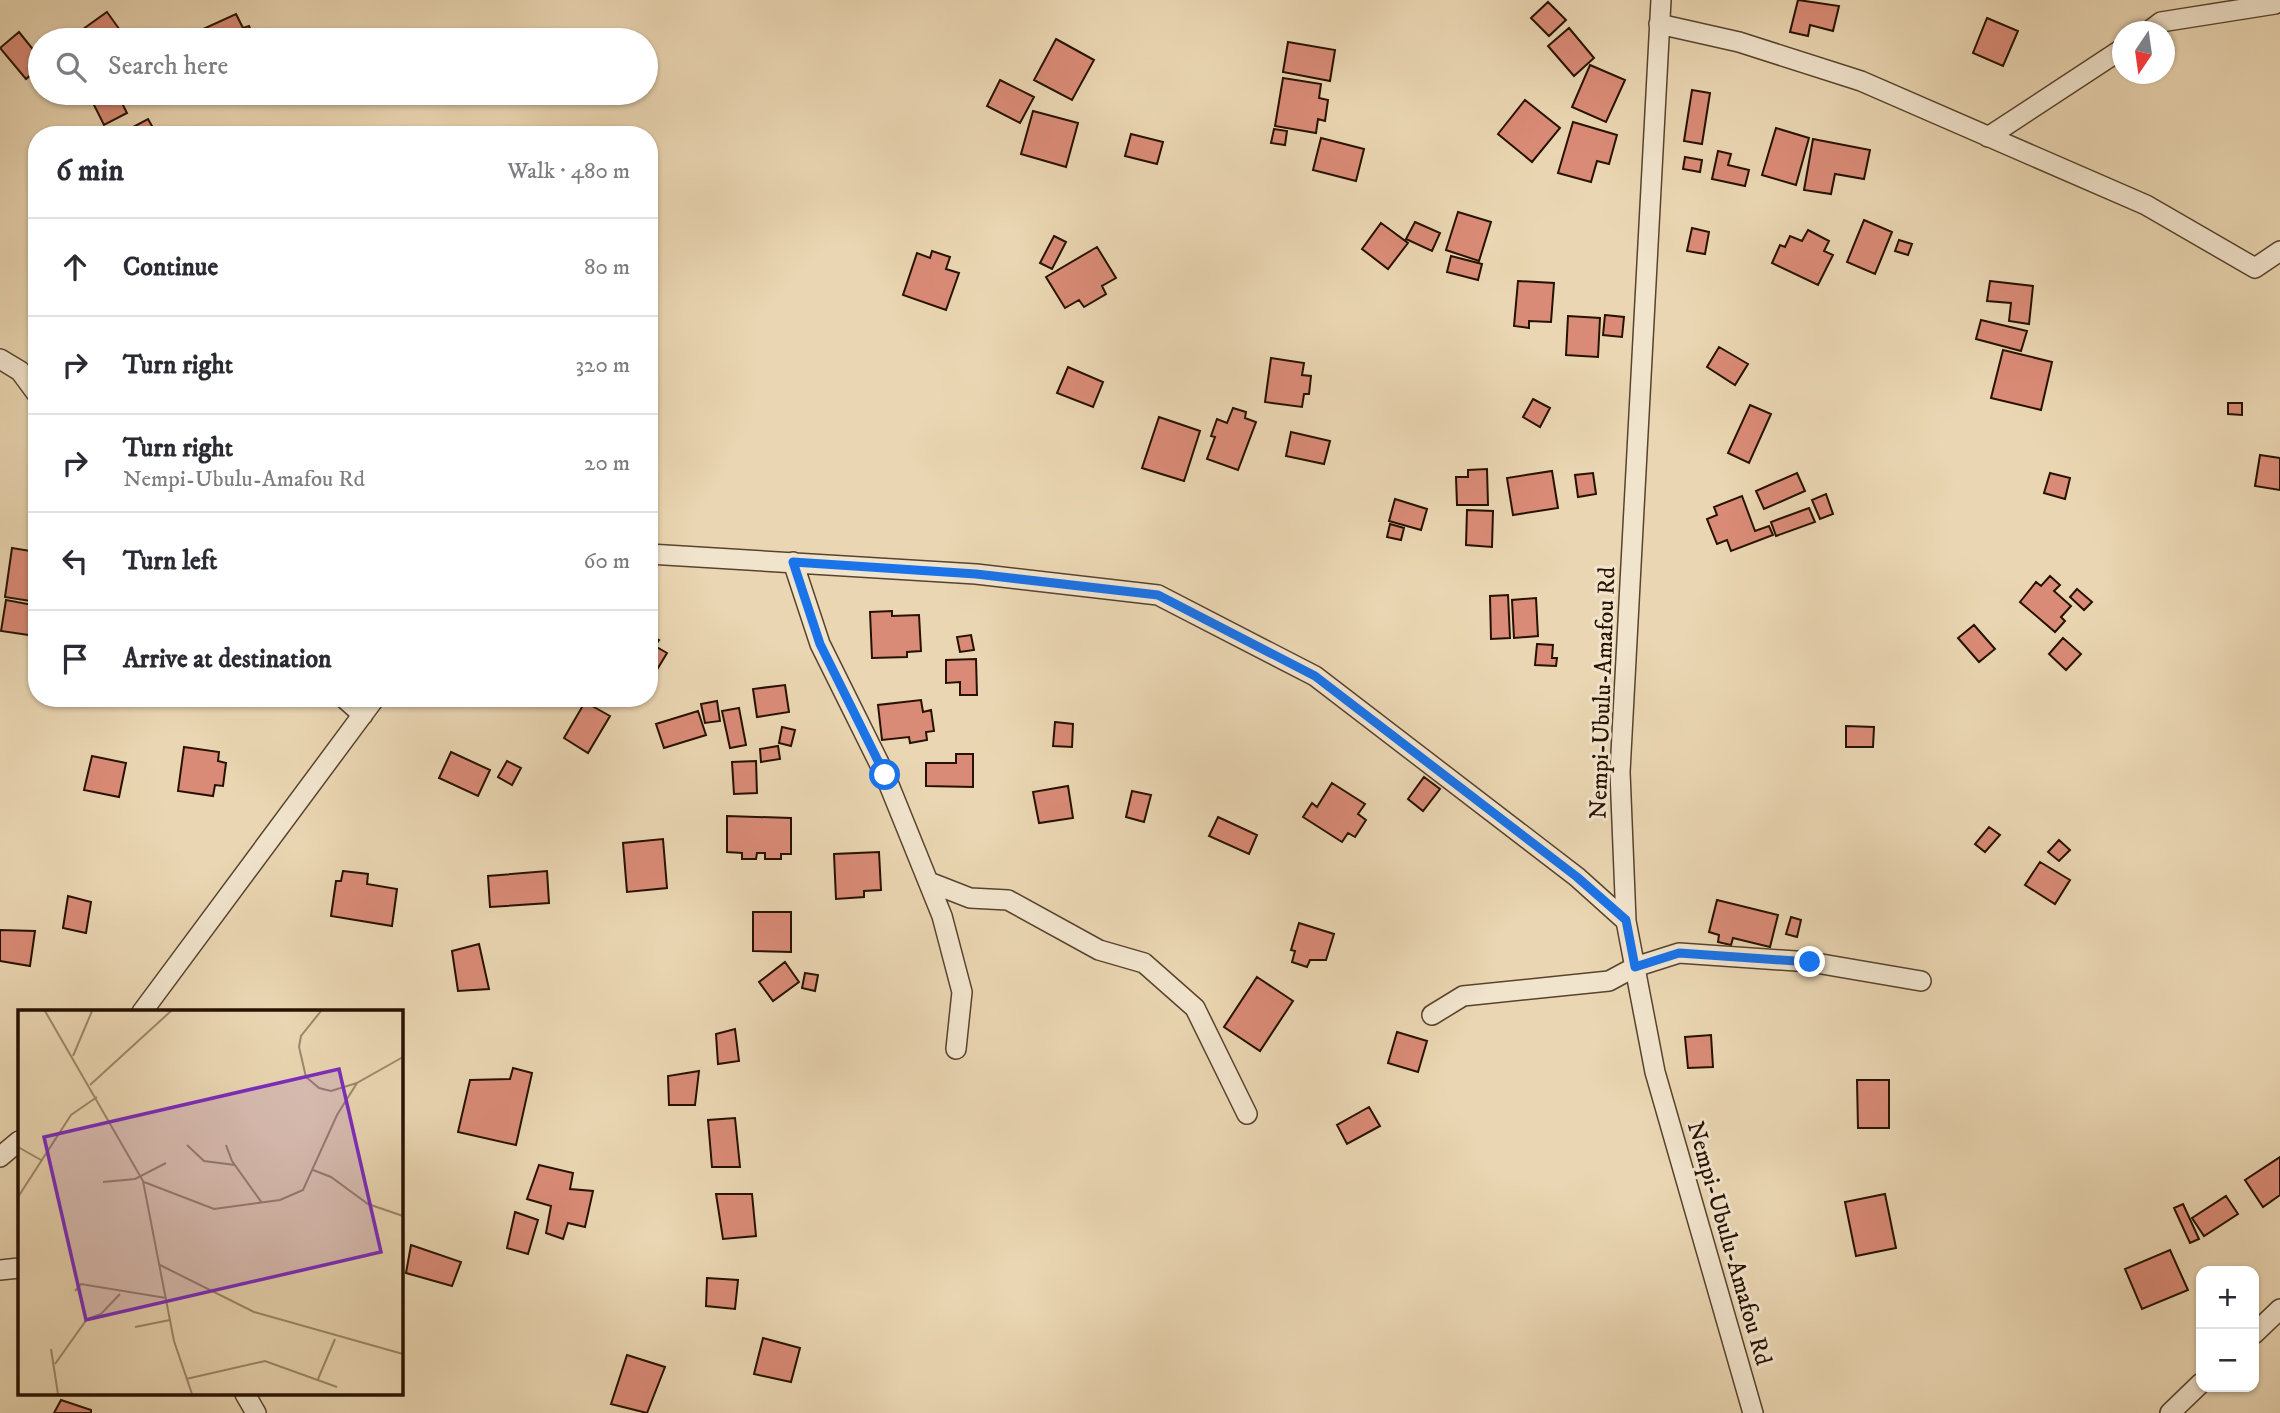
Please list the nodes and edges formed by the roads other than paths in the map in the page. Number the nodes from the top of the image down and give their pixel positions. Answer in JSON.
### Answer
{"nodes":[{"id":1,"x":1661,"y":0,"type":"edge"},
{"id":2,"x":2278,"y":0,"type":"edge"},
{"id":3,"x":2167,"y":21,"type":"edge"},
{"id":4,"x":1659,"y":23,"type":"junction"},
{"id":5,"x":2112,"y":56,"type":"edge"},
{"id":6,"x":1989,"y":137,"type":"junction"},
{"id":7,"x":2280,"y":251,"type":"edge"},
{"id":8,"x":0,"y":359,"type":"edge"},
{"id":9,"x":28,"y":382,"type":"edge"},
{"id":10,"x":658,"y":554,"type":"edge"},
{"id":11,"x":793,"y":562,"type":"junction"},
{"id":12,"x":354,"y":707,"type":"edge"},
{"id":13,"x":369,"y":707,"type":"edge"},
{"id":14,"x":363,"y":715,"type":"junction"},
{"id":15,"x":929,"y":883,"type":"junction"},
{"id":16,"x":1626,"y":920,"type":"junction"},
{"id":17,"x":1635,"y":967,"type":"junction"},
{"id":18,"x":1921,"y":981,"type":"dead end"},
{"id":19,"x":143,"y":1010,"type":"edge"},
{"id":20,"x":1432,"y":1015,"type":"dead end"},
{"id":21,"x":956,"y":1049,"type":"dead end"},
{"id":22,"x":1247,"y":1114,"type":"dead end"},
{"id":23,"x":18,"y":1142,"type":"edge"},
{"id":24,"x":0,"y":1157,"type":"edge"},
{"id":25,"x":18,"y":1268,"type":"edge"},
{"id":26,"x":0,"y":1270,"type":"edge"},
{"id":27,"x":2280,"y":1309,"type":"edge"},
{"id":28,"x":2259,"y":1329,"type":"edge"},
{"id":29,"x":2196,"y":1388,"type":"edge"},
{"id":30,"x":246,"y":1396,"type":"edge"},
{"id":31,"x":256,"y":1413,"type":"edge"},
{"id":32,"x":1753,"y":1413,"type":"edge"},
{"id":33,"x":2170,"y":1413,"type":"edge"}],
"edges":[{"from":1,"to":4,"type":"street","name":"Nempi-Ubulu-Amafou Rd"},
{"from":2,"to":3,"type":"street"},
{"from":4,"to":6,"type":"street"},
{"from":4,"to":16,"type":"street","name":"Nempi-Ubulu-Amafou Rd"},
{"from":5,"to":6,"type":"street"},
{"from":6,"to":7,"type":"street"},
{"from":8,"to":9,"type":"street"},
{"from":10,"to":11,"type":"street"},
{"from":11,"to":15,"type":"street"},
{"from":11,"to":16,"type":"street"},
{"from":12,"to":14,"type":"street"},
{"from":13,"to":14,"type":"street"},
{"from":14,"to":19,"type":"street"},
{"from":15,"to":21,"type":"street"},
{"from":15,"to":22,"type":"street"},
{"from":16,"to":17,"type":"street","name":"Nempi-Ubulu-Amafou Rd"},
{"from":17,"to":18,"type":"street"},
{"from":17,"to":20,"type":"street"},
{"from":17,"to":32,"type":"street","name":"Nempi-Ubulu-Amafou Rd"},
{"from":23,"to":24,"type":"street"},
{"from":25,"to":26,"type":"street"},
{"from":27,"to":28,"type":"street"},
{"from":29,"to":33,"type":"street"},
{"from":30,"to":31,"type":"street"}]}
